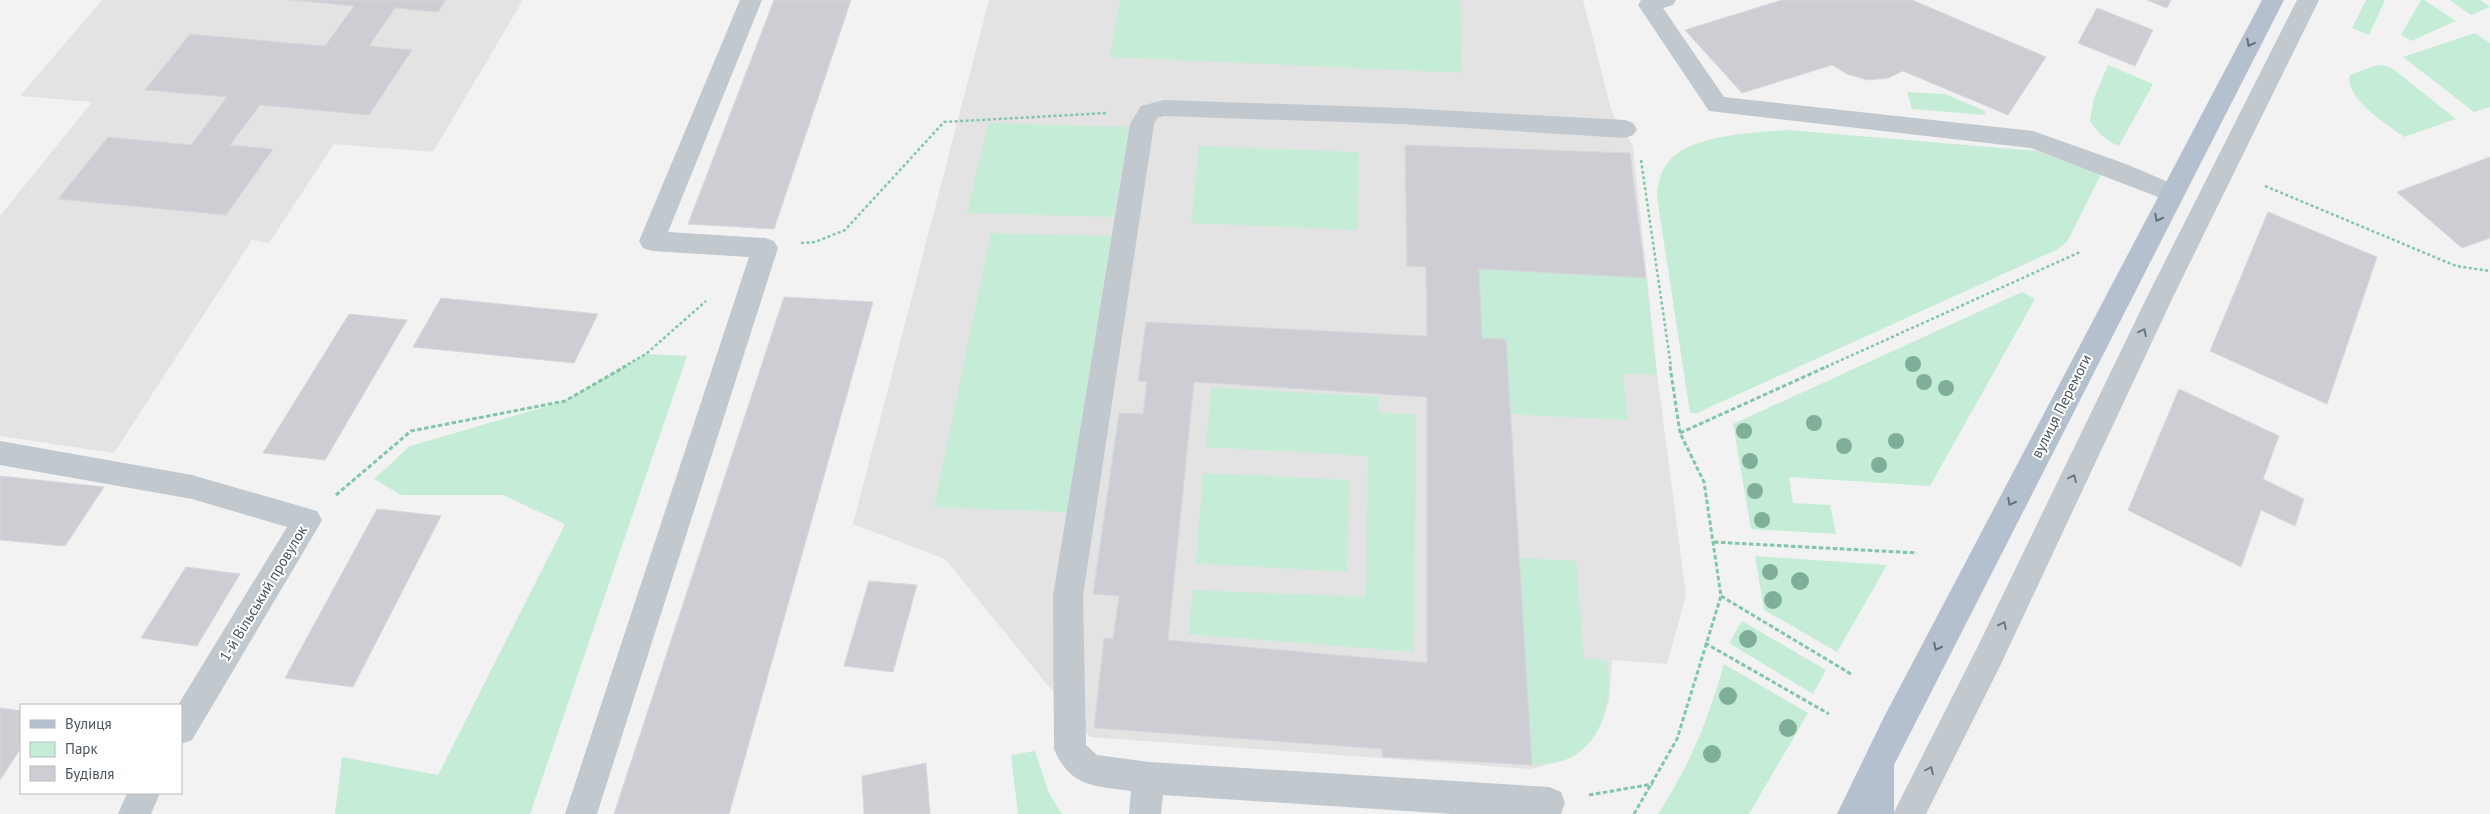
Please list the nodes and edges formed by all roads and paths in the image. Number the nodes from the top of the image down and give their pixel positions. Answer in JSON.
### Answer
{"nodes":[{"id":1,"x":751,"y":0,"type":"edge"},
{"id":2,"x":2273,"y":0,"type":"edge"},
{"id":3,"x":2308,"y":0,"type":"edge"},
{"id":4,"x":1655,"y":2,"type":"edge"},
{"id":5,"x":1149,"y":112,"type":"junction"},
{"id":6,"x":1625,"y":129,"type":"joint"},
{"id":7,"x":2265,"y":186,"type":"dead end"},
{"id":8,"x":2171,"y":194,"type":"junction"},
{"id":9,"x":765,"y":248,"type":"junction"},
{"id":10,"x":2080,"y":252,"type":"dead end"},
{"id":11,"x":2490,"y":272,"type":"edge"},
{"id":12,"x":713,"y":294,"type":"dead end"},
{"id":13,"x":1680,"y":433,"type":"junction"},
{"id":14,"x":0,"y":452,"type":"edge"},
{"id":15,"x":307,"y":520,"type":"junction"},
{"id":16,"x":1714,"y":542,"type":"junction"},
{"id":17,"x":1917,"y":553,"type":"dead end"},
{"id":18,"x":1721,"y":596,"type":"junction"},
{"id":19,"x":1705,"y":644,"type":"junction"},
{"id":20,"x":1851,"y":674,"type":"dead end"},
{"id":21,"x":1829,"y":714,"type":"dead end"},
{"id":22,"x":182,"y":728,"type":"edge"},
{"id":23,"x":1879,"y":759,"type":"junction"},
{"id":24,"x":1149,"y":778,"type":"junction"},
{"id":25,"x":1653,"y":784,"type":"junction"},
{"id":26,"x":144,"y":794,"type":"edge"},
{"id":27,"x":1549,"y":802,"type":"joint"},
{"id":28,"x":134,"y":814,"type":"edge"},
{"id":29,"x":580,"y":814,"type":"edge"},
{"id":30,"x":1145,"y":814,"type":"edge"},
{"id":31,"x":1634,"y":814,"type":"edge"},
{"id":32,"x":1853,"y":814,"type":"edge"},
{"id":33,"x":1878,"y":814,"type":"edge"},
{"id":34,"x":1909,"y":814,"type":"edge"}],
"edges":[{"from":1,"to":9,"type":"street"},
{"from":2,"to":8,"type":"main road","name":"вулиця Перемоги","one_way":true},
{"from":34,"to":3,"type":"street","one_way":true},
{"from":4,"to":8,"type":"street"},
{"from":5,"to":6,"type":"street"},
{"from":5,"to":9,"type":"path"},
{"from":5,"to":24,"type":"street"},
{"from":6,"to":13,"type":"path"},
{"from":7,"to":11,"type":"path"},
{"from":8,"to":23,"type":"main road","name":"вулиця Перемоги","one_way":true},
{"from":9,"to":29,"type":"street"},
{"from":10,"to":13,"type":"path"},
{"from":12,"to":15,"type":"path"},
{"from":13,"to":16,"type":"path"},
{"from":14,"to":15,"type":"street","name":"1-й Вільський провулок"},
{"from":15,"to":22,"type":"street","name":"1-й Вільський провулок"},
{"from":16,"to":17,"type":"path"},
{"from":16,"to":18,"type":"path"},
{"from":18,"to":19,"type":"path"},
{"from":18,"to":20,"type":"path"},
{"from":19,"to":21,"type":"path"},
{"from":19,"to":25,"type":"path"},
{"from":23,"to":32,"type":"main road","name":"вулиця Перемоги"},
{"from":23,"to":33,"type":"main road"},
{"from":24,"to":27,"type":"street"},
{"from":24,"to":30,"type":"street"},
{"from":25,"to":27,"type":"path"},
{"from":25,"to":31,"type":"path"},
{"from":26,"to":28,"type":"street"}]}
